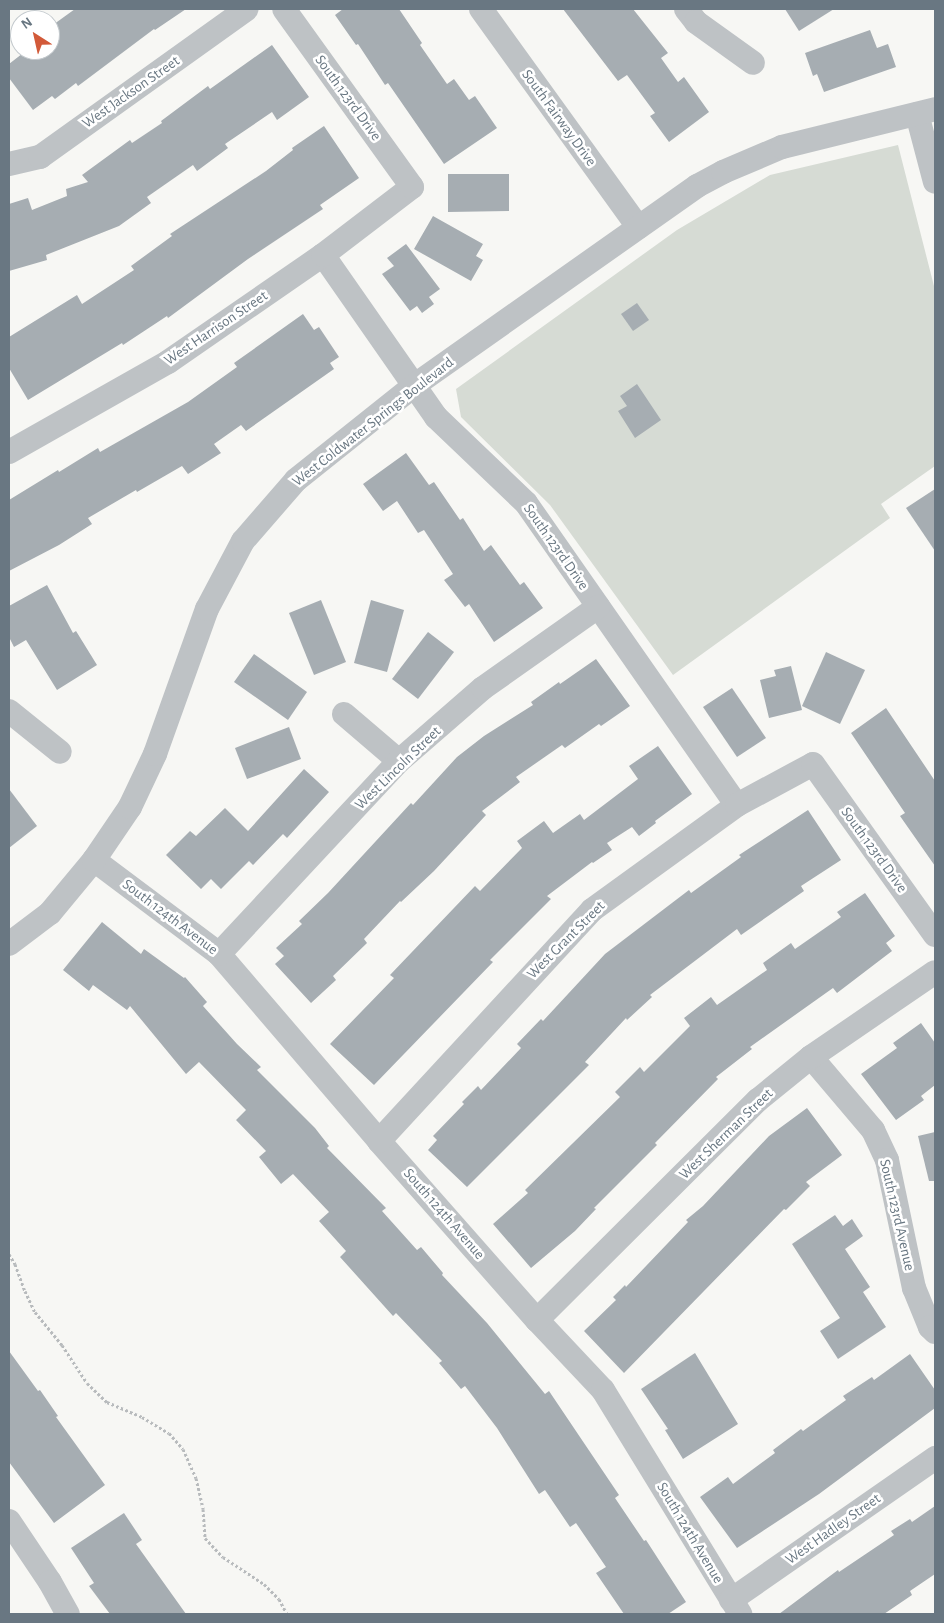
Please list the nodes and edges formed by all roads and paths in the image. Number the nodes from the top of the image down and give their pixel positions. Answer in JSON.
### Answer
{"nodes":[{"id":1,"x":247,"y":9,"type":"edge"},
{"id":2,"x":284,"y":9,"type":"edge"},
{"id":3,"x":481,"y":9,"type":"edge"},
{"id":4,"x":686,"y":9,"type":"edge"},
{"id":5,"x":753,"y":63,"type":"dead end"},
{"id":6,"x":926,"y":112,"type":"edge"},
{"id":7,"x":9,"y":164,"type":"edge"},
{"id":8,"x":935,"y":182,"type":"edge"},
{"id":9,"x":412,"y":187,"type":"joint"},
{"id":10,"x":638,"y":227,"type":"junction"},
{"id":11,"x":322,"y":255,"type":"junction"},
{"id":12,"x":415,"y":385,"type":"junction"},
{"id":13,"x":9,"y":452,"type":"edge"},
{"id":14,"x":598,"y":607,"type":"junction"},
{"id":15,"x":9,"y":711,"type":"edge"},
{"id":16,"x":344,"y":714,"type":"dead end"},
{"id":17,"x":60,"y":752,"type":"dead end"},
{"id":18,"x":399,"y":761,"type":"junction"},
{"id":19,"x":813,"y":764,"type":"joint"},
{"id":20,"x":737,"y":805,"type":"junction"},
{"id":21,"x":94,"y":860,"type":"junction"},
{"id":22,"x":935,"y":935,"type":"edge"},
{"id":23,"x":9,"y":944,"type":"edge"},
{"id":24,"x":219,"y":954,"type":"junction"},
{"id":25,"x":935,"y":972,"type":"edge"},
{"id":26,"x":811,"y":1057,"type":"junction"},
{"id":27,"x":379,"y":1141,"type":"junction"},
{"id":28,"x":9,"y":1254,"type":"edge"},
{"id":29,"x":537,"y":1320,"type":"junction"},
{"id":30,"x":935,"y":1332,"type":"edge"},
{"id":31,"x":935,"y":1458,"type":"edge"},
{"id":32,"x":12,"y":1534,"type":"edge"},
{"id":33,"x":736,"y":1607,"type":"edge"},
{"id":34,"x":68,"y":1614,"type":"edge"},
{"id":35,"x":287,"y":1614,"type":"edge"}],
"edges":[{"from":1,"to":7,"type":"street","name":"West Jackson Street"},
{"from":2,"to":9,"type":"street","name":"South 123rd Drive"},
{"from":3,"to":10,"type":"street","name":"South Fairway Drive"},
{"from":4,"to":5,"type":"street"},
{"from":6,"to":8,"type":"street"},
{"from":6,"to":10,"type":"street","name":"West Coldwater Springs Boulevard"},
{"from":9,"to":11,"type":"street","name":"West Harrison Street"},
{"from":10,"to":12,"type":"street","name":"West Coldwater Springs Boulevard"},
{"from":11,"to":12,"type":"street","name":"South 123rd Drive"},
{"from":11,"to":13,"type":"street","name":"West Harrison Street"},
{"from":12,"to":14,"type":"street","name":"South 123rd Drive"},
{"from":12,"to":21,"type":"street","name":"West Coldwater Springs Boulevard"},
{"from":14,"to":18,"type":"street","name":"West Lincoln Street"},
{"from":14,"to":20,"type":"street","name":"South 123rd Drive"},
{"from":15,"to":17,"type":"street"},
{"from":16,"to":18,"type":"street"},
{"from":18,"to":24,"type":"street","name":"West Lincoln Street"},
{"from":19,"to":20,"type":"street","name":"West Grant Street"},
{"from":19,"to":22,"type":"street","name":"South 123rd Drive"},
{"from":20,"to":27,"type":"street","name":"West Grant Street"},
{"from":21,"to":23,"type":"street","name":"West Coldwater Springs Boulevard"},
{"from":21,"to":24,"type":"street","name":"South 124th Avenue"},
{"from":24,"to":27,"type":"street","name":"South 124th Avenue"},
{"from":25,"to":26,"type":"street","name":"West Sherman Street"},
{"from":26,"to":29,"type":"street","name":"West Sherman Street"},
{"from":26,"to":30,"type":"street","name":"South 123rd Avenue"},
{"from":27,"to":29,"type":"street","name":"South 124th Avenue"},
{"from":28,"to":35,"type":"path"},
{"from":29,"to":33,"type":"street","name":"South 124th Avenue"},
{"from":31,"to":33,"type":"street","name":"West Hadley Street"},
{"from":32,"to":34,"type":"street"}]}
